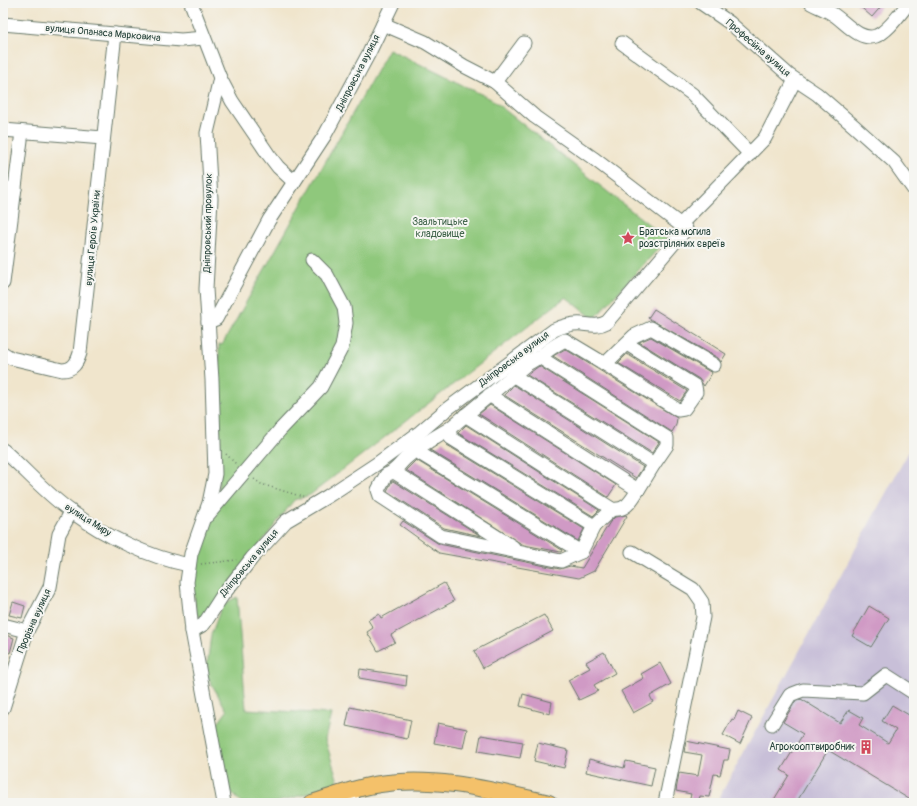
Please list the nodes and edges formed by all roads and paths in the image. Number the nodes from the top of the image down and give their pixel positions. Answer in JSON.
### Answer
{"nodes":[{"id":1,"x":191,"y":3,"type":"edge"},
{"id":2,"x":393,"y":3,"type":"edge"},
{"id":3,"x":701,"y":3,"type":"edge"},
{"id":4,"x":811,"y":3,"type":"edge"},
{"id":5,"x":909,"y":3,"type":"edge"},
{"id":6,"x":3,"y":24,"type":"edge"},
{"id":7,"x":383,"y":24,"type":"junction"},
{"id":8,"x":115,"y":34,"type":"junction"},
{"id":9,"x":204,"y":38,"type":"junction"},
{"id":10,"x":524,"y":43,"type":"dead end"},
{"id":11,"x":622,"y":43,"type":"dead end"},
{"id":12,"x":220,"y":78,"type":"junction"},
{"id":13,"x":795,"y":80,"type":"junction"},
{"id":14,"x":495,"y":82,"type":"junction"},
{"id":15,"x":3,"y":130,"type":"edge"},
{"id":16,"x":22,"y":132,"type":"junction"},
{"id":17,"x":104,"y":138,"type":"junction"},
{"id":18,"x":750,"y":154,"type":"junction"},
{"id":19,"x":294,"y":182,"type":"junction"},
{"id":20,"x":9,"y":188,"type":"edge"},
{"id":21,"x":914,"y":190,"type":"edge"},
{"id":22,"x":680,"y":226,"type":"junction"},
{"id":23,"x":312,"y":260,"type":"dead end"},
{"id":24,"x":3,"y":283,"type":"edge"},
{"id":25,"x":208,"y":322,"type":"junction"},
{"id":26,"x":627,"y":344,"type":"junction"},
{"id":27,"x":3,"y":353,"type":"edge"},
{"id":28,"x":541,"y":358,"type":"junction"},
{"id":29,"x":605,"y":364,"type":"junction"},
{"id":30,"x":714,"y":366,"type":"dead end"},
{"id":31,"x":514,"y":376,"type":"junction"},
{"id":32,"x":489,"y":395,"type":"junction"},
{"id":33,"x":447,"y":409,"type":"junction"},
{"id":34,"x":462,"y":417,"type":"junction"},
{"id":35,"x":449,"y":429,"type":"junction"},
{"id":36,"x":214,"y":440,"type":"junction"},
{"id":37,"x":3,"y":450,"type":"edge"},
{"id":38,"x":416,"y":452,"type":"junction"},
{"id":39,"x":654,"y":464,"type":"junction"},
{"id":40,"x":245,"y":472,"type":"junction"},
{"id":41,"x":394,"y":472,"type":"junction"},
{"id":42,"x":638,"y":490,"type":"junction"},
{"id":43,"x":318,"y":502,"type":"junction"},
{"id":44,"x":612,"y":509,"type":"junction"},
{"id":45,"x":71,"y":512,"type":"junction"},
{"id":46,"x":202,"y":522,"type":"junction"},
{"id":47,"x":594,"y":526,"type":"junction"},
{"id":48,"x":520,"y":551,"type":"junction"},
{"id":49,"x":581,"y":552,"type":"junction"},
{"id":50,"x":632,"y":552,"type":"dead end"},
{"id":51,"x":252,"y":558,"type":"junction"},
{"id":52,"x":189,"y":565,"type":"junction"},
{"id":53,"x":3,"y":625,"type":"edge"},
{"id":54,"x":27,"y":631,"type":"junction"},
{"id":55,"x":192,"y":631,"type":"junction"},
{"id":56,"x":914,"y":693,"type":"edge"},
{"id":57,"x":3,"y":708,"type":"edge"},
{"id":58,"x":772,"y":724,"type":"dead end"},
{"id":59,"x":353,"y":796,"type":"edge"},
{"id":60,"x":224,"y":803,"type":"edge"},
{"id":61,"x":312,"y":803,"type":"edge"},
{"id":62,"x":549,"y":803,"type":"edge"},
{"id":63,"x":665,"y":803,"type":"edge"}],
"edges":[{"from":1,"to":9,"type":"street"},
{"from":2,"to":7,"type":"street","name":"Дніпровська вулиця"},
{"from":3,"to":13,"type":"street","name":"Професійна вулиця"},
{"from":4,"to":5,"type":"street"},
{"from":6,"to":8,"type":"street","name":"вулиця Опанаса Марковича"},
{"from":7,"to":14,"type":"street","name":"Дніпровська вулиця"},
{"from":7,"to":19,"type":"street","name":"Дніпровська вулиця"},
{"from":8,"to":9,"type":"street","name":"вулиця Опанаса Марковича"},
{"from":8,"to":17,"type":"street","name":"вулиця Героїв України"},
{"from":9,"to":12,"type":"street"},
{"from":10,"to":14,"type":"street"},
{"from":11,"to":18,"type":"street"},
{"from":12,"to":19,"type":"street"},
{"from":12,"to":25,"type":"street","name":"Дніпровський провулок"},
{"from":13,"to":18,"type":"street"},
{"from":13,"to":21,"type":"street","name":"Професійна вулиця"},
{"from":14,"to":22,"type":"street","name":"Дніпровська вулиця"},
{"from":15,"to":16,"type":"street"},
{"from":16,"to":17,"type":"street"},
{"from":16,"to":20,"type":"street"},
{"from":17,"to":27,"type":"street","name":"вулиця Героїв України"},
{"from":18,"to":22,"type":"street"},
{"from":19,"to":25,"type":"street","name":"Дніпровська вулиця"},
{"from":20,"to":24,"type":"street"},
{"from":22,"to":33,"type":"street","name":"Дніпровська вулиця"},
{"from":23,"to":40,"type":"street"},
{"from":25,"to":36,"type":"street"},
{"from":26,"to":29,"type":"street"},
{"from":26,"to":29,"type":"street"},
{"from":26,"to":30,"type":"street"},
{"from":28,"to":29,"type":"street"},
{"from":28,"to":31,"type":"street"},
{"from":28,"to":39,"type":"street"},
{"from":31,"to":32,"type":"street"},
{"from":31,"to":39,"type":"street"},
{"from":32,"to":34,"type":"street"},
{"from":32,"to":42,"type":"street"},
{"from":33,"to":34,"type":"street"},
{"from":33,"to":43,"type":"street","name":"Дніпровська вулиця"},
{"from":34,"to":35,"type":"street"},
{"from":34,"to":44,"type":"street"},
{"from":35,"to":38,"type":"street"},
{"from":35,"to":47,"type":"street"},
{"from":36,"to":40,"type":"path"},
{"from":36,"to":46,"type":"street"},
{"from":37,"to":45,"type":"street","name":"вулиця Миру"},
{"from":38,"to":41,"type":"street"},
{"from":38,"to":49,"type":"street"},
{"from":39,"to":42,"type":"street"},
{"from":40,"to":43,"type":"path"},
{"from":40,"to":46,"type":"street"},
{"from":41,"to":48,"type":"street"},
{"from":41,"to":48,"type":"street"},
{"from":42,"to":44,"type":"street"},
{"from":43,"to":51,"type":"street","name":"Дніпровська вулиця"},
{"from":44,"to":47,"type":"street"},
{"from":45,"to":52,"type":"street","name":"вулиця Миру"},
{"from":45,"to":54,"type":"street","name":"Прорізна вулиця"},
{"from":46,"to":52,"type":"street"},
{"from":47,"to":49,"type":"street"},
{"from":48,"to":49,"type":"street"},
{"from":50,"to":63,"type":"street"},
{"from":51,"to":52,"type":"path"},
{"from":51,"to":55,"type":"street","name":"Дніпровська вулиця"},
{"from":52,"to":55,"type":"street"},
{"from":53,"to":54,"type":"street"},
{"from":54,"to":57,"type":"street","name":"Прорізна вулиця"},
{"from":55,"to":60,"type":"street"},
{"from":56,"to":58,"type":"street"},
{"from":59,"to":61,"type":"main road"},
{"from":59,"to":62,"type":"main road"}]}
